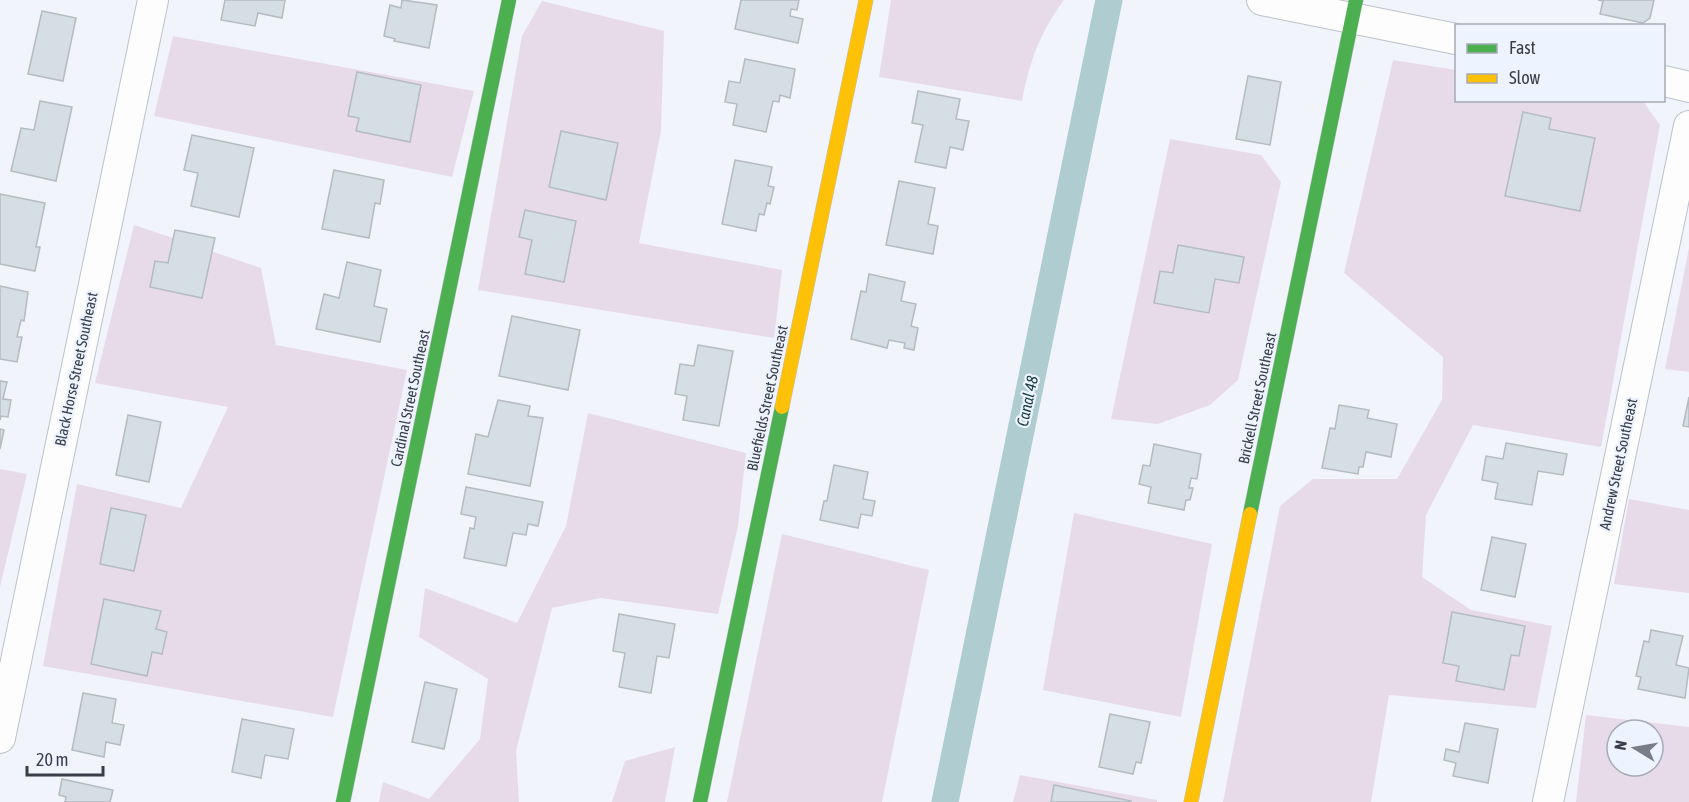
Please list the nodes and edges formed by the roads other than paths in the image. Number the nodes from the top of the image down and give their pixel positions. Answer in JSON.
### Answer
{"nodes":[{"id":1,"x":153,"y":0,"type":"edge"},
{"id":2,"x":509,"y":0,"type":"edge"},
{"id":3,"x":866,"y":0,"type":"edge"},
{"id":4,"x":1262,"y":0,"type":"edge"},
{"id":5,"x":1354,"y":9,"type":"edge"},
{"id":6,"x":1455,"y":39,"type":"edge"},
{"id":7,"x":1665,"y":81,"type":"edge"},
{"id":8,"x":1689,"y":87,"type":"edge"},
{"id":9,"x":1689,"y":126,"type":"edge"},
{"id":10,"x":0,"y":738,"type":"edge"},
{"id":11,"x":343,"y":802,"type":"edge"},
{"id":12,"x":700,"y":802,"type":"edge"},
{"id":13,"x":1191,"y":802,"type":"edge"},
{"id":14,"x":1548,"y":802,"type":"edge"}],
"edges":[{"from":1,"to":10,"type":"street","name":"Black Horse Street Southeast"},
{"from":2,"to":11,"type":"street","name":"Cardinal Street Southeast"},
{"from":3,"to":12,"type":"street","name":"Bluefields Street Southeast"},
{"from":4,"to":5,"type":"street"},
{"from":5,"to":6,"type":"street"},
{"from":5,"to":13,"type":"street","name":"Brickell Street Southeast"},
{"from":7,"to":8,"type":"street"},
{"from":9,"to":14,"type":"street","name":"Andrew Street Southeast"}]}
